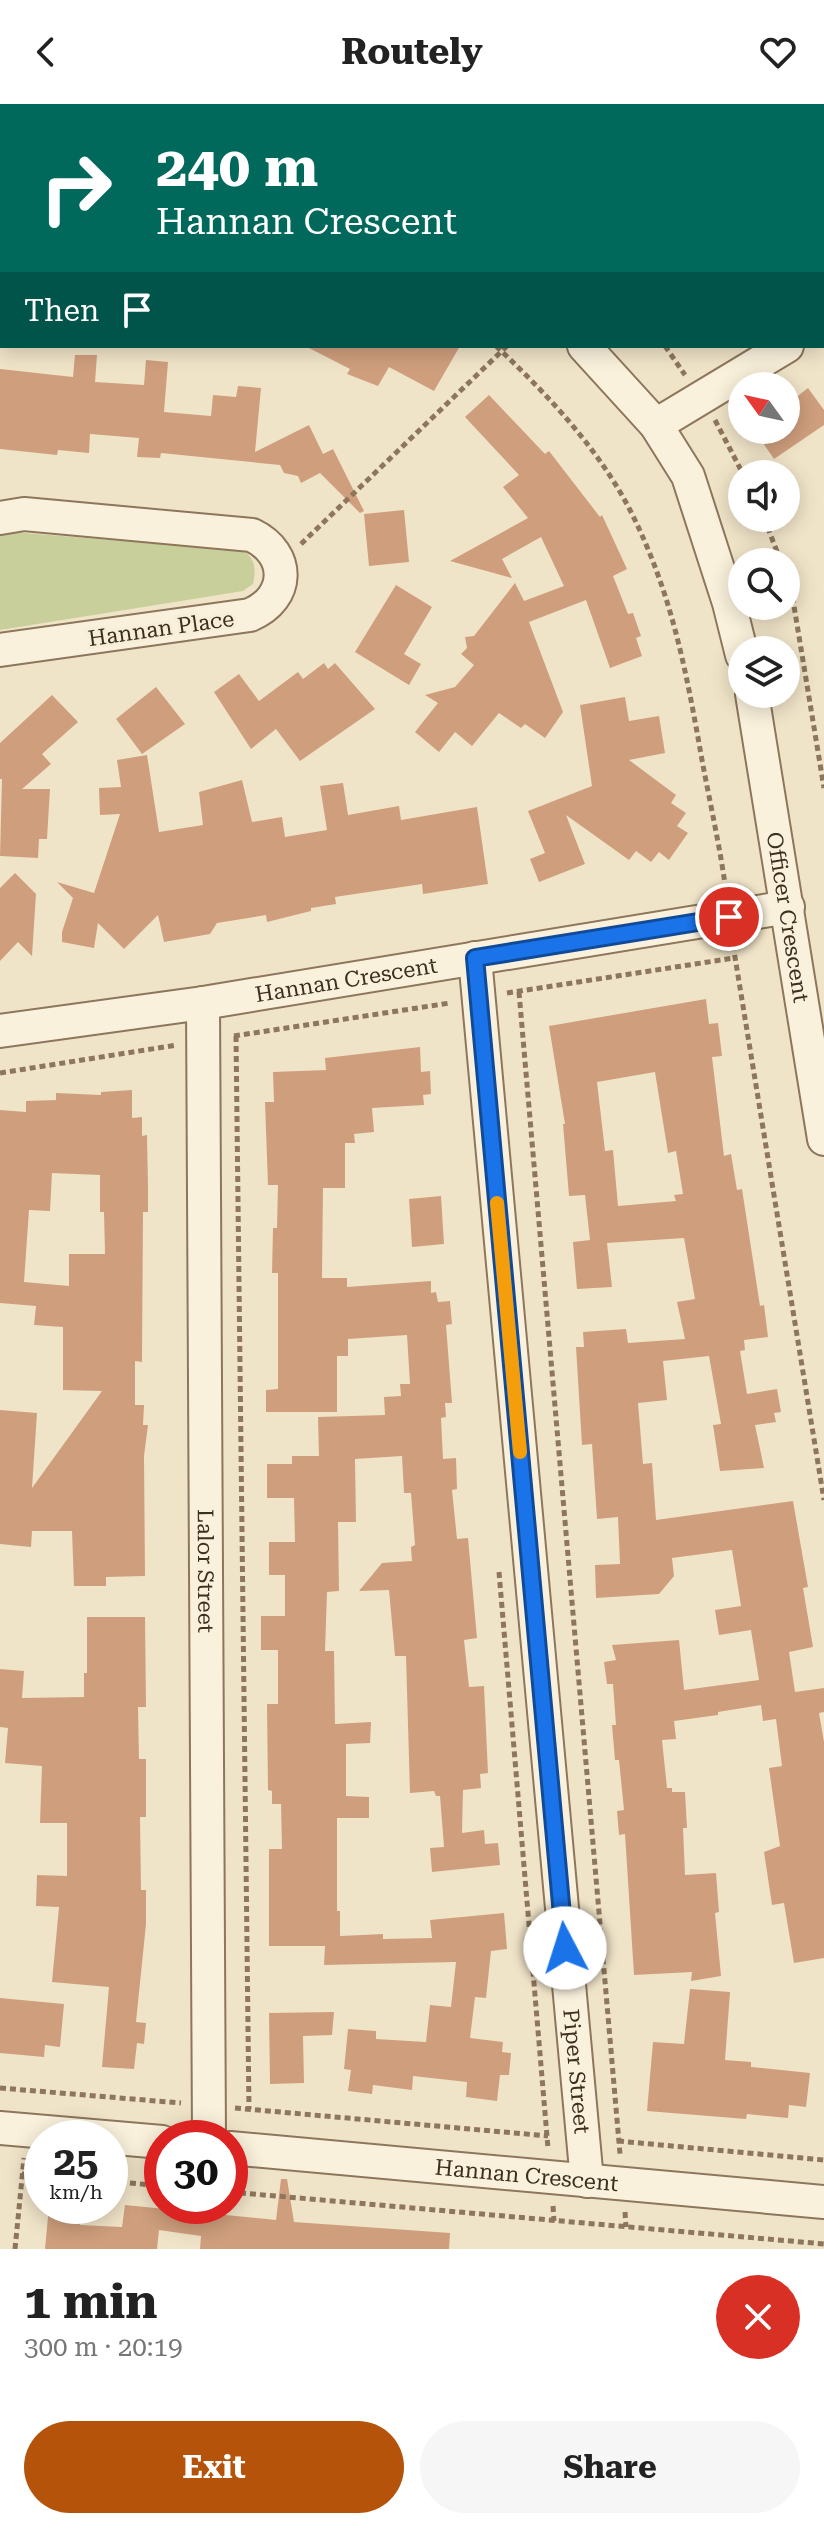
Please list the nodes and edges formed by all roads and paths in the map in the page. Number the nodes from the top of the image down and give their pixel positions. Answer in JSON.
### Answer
{"nodes":[{"id":1,"x":502,"y":348,"type":"edge"},
{"id":2,"x":586,"y":348,"type":"edge"},
{"id":3,"x":784,"y":348,"type":"edge"},
{"id":4,"x":656,"y":425,"type":"junction"},
{"id":5,"x":0,"y":518,"type":"edge"},
{"id":6,"x":280,"y":564,"type":"junction"},
{"id":7,"x":796,"y":620,"type":"edge"},
{"id":8,"x":737,"y":636,"type":"edge"},
{"id":9,"x":0,"y":650,"type":"edge"},
{"id":10,"x":754,"y":708,"type":"edge"},
{"id":11,"x":824,"y":788,"type":"edge"},
{"id":12,"x":724,"y":877,"type":"dead end"},
{"id":13,"x":788,"y":907,"type":"junction"},
{"id":14,"x":475,"y":958,"type":"junction"},
{"id":15,"x":203,"y":1003,"type":"junction"},
{"id":16,"x":451,"y":1018,"type":"dead end"},
{"id":17,"x":0,"y":1031,"type":"edge"},
{"id":18,"x":172,"y":1046,"type":"dead end"},
{"id":19,"x":0,"y":1073,"type":"edge"},
{"id":20,"x":824,"y":1139,"type":"edge"},
{"id":21,"x":824,"y":1500,"type":"edge"},
{"id":22,"x":498,"y":1569,"type":"dead end"},
{"id":23,"x":0,"y":2088,"type":"edge"},
{"id":24,"x":209,"y":2106,"type":"junction"},
{"id":25,"x":249,"y":2109,"type":"junction"},
{"id":26,"x":209,"y":2120,"type":"edge"},
{"id":27,"x":13,"y":2129,"type":"edge"},
{"id":28,"x":547,"y":2136,"type":"junction"},
{"id":29,"x":583,"y":2138,"type":"junction"},
{"id":30,"x":144,"y":2140,"type":"edge"},
{"id":31,"x":619,"y":2142,"type":"junction"},
{"id":32,"x":248,"y":2150,"type":"edge"},
{"id":33,"x":824,"y":2160,"type":"edge"},
{"id":34,"x":22,"y":2174,"type":"joint"},
{"id":35,"x":551,"y":2178,"type":"junction"},
{"id":36,"x":587,"y":2181,"type":"junction"},
{"id":37,"x":622,"y":2184,"type":"junction"},
{"id":38,"x":248,"y":2194,"type":"edge"},
{"id":39,"x":824,"y":2202,"type":"edge"},
{"id":40,"x":554,"y":2221,"type":"junction"},
{"id":41,"x":626,"y":2227,"type":"junction"},
{"id":42,"x":824,"y":2244,"type":"edge"},
{"id":43,"x":15,"y":2249,"type":"edge"}],
"edges":[{"from":1,"to":6,"type":"path"},
{"from":1,"to":12,"type":"path"},
{"from":2,"to":4,"type":"street"},
{"from":3,"to":4,"type":"street"},
{"from":4,"to":8,"type":"street"},
{"from":5,"to":6,"type":"street"},
{"from":6,"to":9,"type":"street","name":"Hannan Place"},
{"from":7,"to":11,"type":"path"},
{"from":10,"to":13,"type":"street","name":"Officer Crescent"},
{"from":13,"to":14,"type":"street","name":"Hannan Crescent"},
{"from":13,"to":20,"type":"street","name":"Officer Crescent"},
{"from":14,"to":15,"type":"street","name":"Hannan Crescent"},
{"from":14,"to":29,"type":"street","name":"Piper Street"},
{"from":15,"to":17,"type":"street","name":"Hannan Crescent"},
{"from":15,"to":24,"type":"street","name":"Lalor Street"},
{"from":16,"to":25,"type":"path"},
{"from":18,"to":19,"type":"path"},
{"from":21,"to":31,"type":"path"},
{"from":22,"to":28,"type":"path"},
{"from":23,"to":24,"type":"path"},
{"from":24,"to":25,"type":"path"},
{"from":24,"to":26,"type":"street","name":"Lalor Street"},
{"from":25,"to":28,"type":"path"},
{"from":27,"to":30,"type":"street"},
{"from":27,"to":34,"type":"path"},
{"from":28,"to":29,"type":"path"},
{"from":28,"to":35,"type":"path"},
{"from":29,"to":31,"type":"path"},
{"from":29,"to":36,"type":"street","name":"Piper Street"},
{"from":31,"to":33,"type":"path"},
{"from":31,"to":37,"type":"path"},
{"from":32,"to":35,"type":"street","name":"Hannan Crescent"},
{"from":34,"to":43,"type":"path"},
{"from":35,"to":36,"type":"street","name":"Hannan Crescent"},
{"from":35,"to":40,"type":"path"},
{"from":36,"to":37,"type":"street","name":"Hannan Crescent"},
{"from":37,"to":39,"type":"street","name":"Hannan Crescent"},
{"from":37,"to":41,"type":"path"},
{"from":38,"to":40,"type":"path"},
{"from":40,"to":41,"type":"path"},
{"from":41,"to":42,"type":"path"}]}
